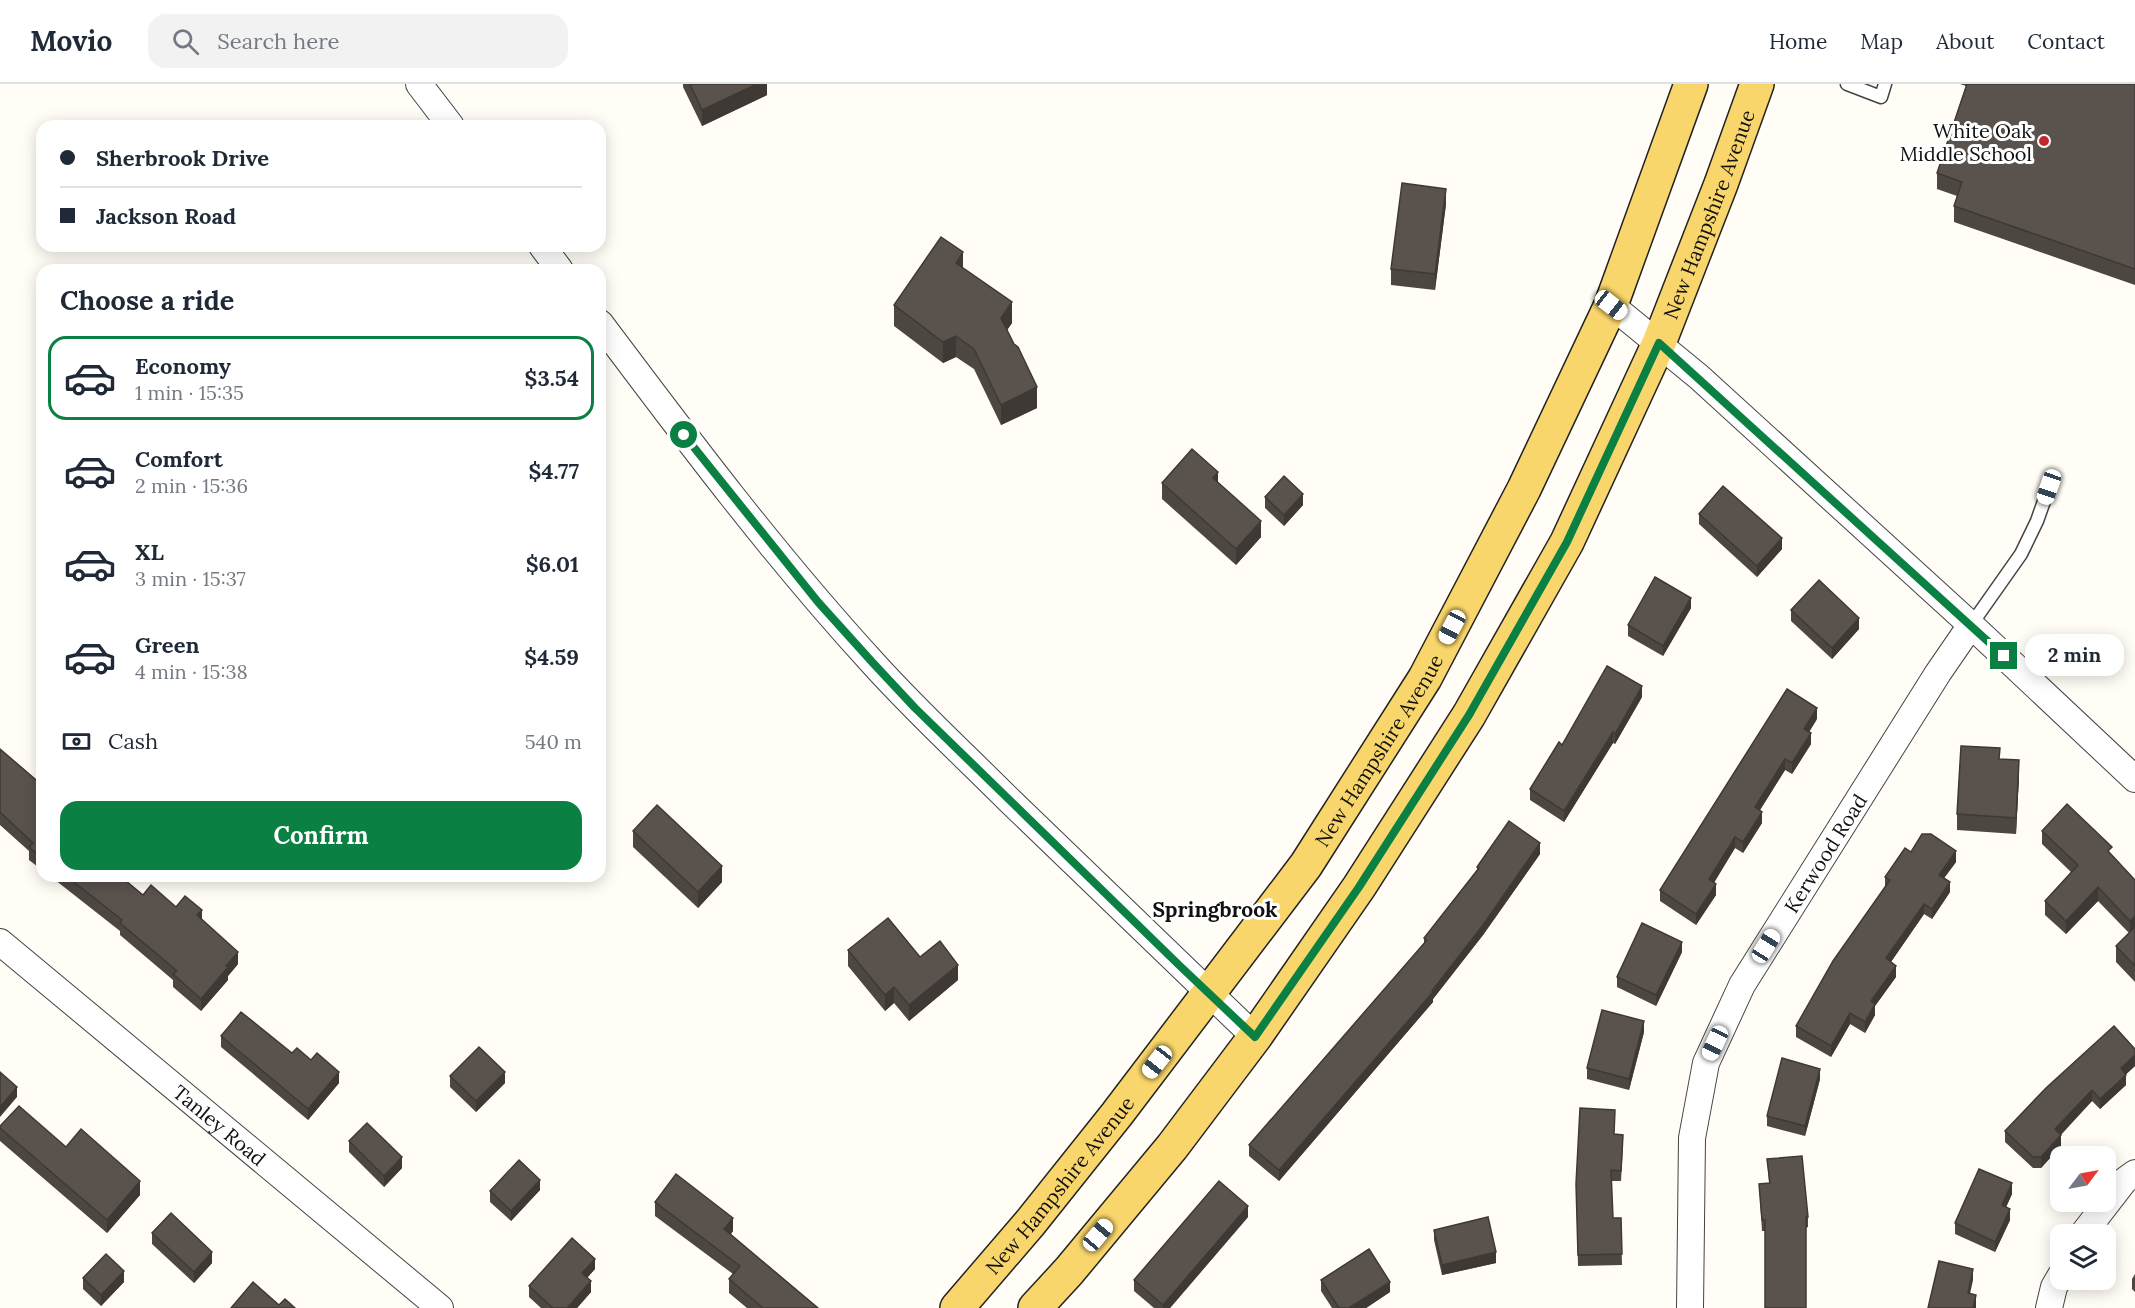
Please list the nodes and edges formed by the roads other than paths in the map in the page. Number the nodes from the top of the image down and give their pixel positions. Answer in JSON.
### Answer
{"nodes":[{"id":1,"x":419,"y":84,"type":"edge"},
{"id":2,"x":1691,"y":84,"type":"edge"},
{"id":3,"x":1757,"y":84,"type":"edge"},
{"id":4,"x":1847,"y":84,"type":"edge"},
{"id":5,"x":1886,"y":84,"type":"edge"},
{"id":6,"x":446,"y":120,"type":"edge"},
{"id":7,"x":1611,"y":305,"type":"junction"},
{"id":8,"x":606,"y":331,"type":"edge"},
{"id":9,"x":1659,"y":343,"type":"junction"},
{"id":10,"x":2049,"y":487,"type":"dead end"},
{"id":11,"x":1971,"y":625,"type":"junction"},
{"id":12,"x":2135,"y":779,"type":"edge"},
{"id":13,"x":0,"y":942,"type":"edge"},
{"id":14,"x":1210,"y":994,"type":"junction"},
{"id":15,"x":1255,"y":1037,"type":"junction"},
{"id":16,"x":2135,"y":1173,"type":"edge"},
{"id":17,"x":2091,"y":1224,"type":"edge"},
{"id":18,"x":2053,"y":1290,"type":"edge"},
{"id":19,"x":440,"y":1308,"type":"edge"},
{"id":20,"x":957,"y":1308,"type":"edge"},
{"id":21,"x":1035,"y":1308,"type":"edge"},
{"id":22,"x":1690,"y":1308,"type":"edge"},
{"id":23,"x":2049,"y":1308,"type":"edge"}],
"edges":[{"from":1,"to":6,"type":"street"},
{"from":2,"to":7,"type":"main road","name":"New Hampshire Avenue"},
{"from":3,"to":9,"type":"main road","name":"New Hampshire Avenue"},
{"from":4,"to":5,"type":"lane"},
{"from":7,"to":9,"type":"street"},
{"from":7,"to":14,"type":"main road","name":"New Hampshire Avenue"},
{"from":8,"to":14,"type":"street"},
{"from":9,"to":11,"type":"street"},
{"from":9,"to":15,"type":"main road","name":"New Hampshire Avenue"},
{"from":10,"to":11,"type":"lane"},
{"from":11,"to":12,"type":"street"},
{"from":11,"to":22,"type":"street","name":"Kerwood Road"},
{"from":13,"to":19,"type":"street","name":"Tanley Road"},
{"from":14,"to":15,"type":"street"},
{"from":14,"to":20,"type":"main road","name":"New Hampshire Avenue"},
{"from":15,"to":21,"type":"main road","name":"New Hampshire Avenue"},
{"from":16,"to":17,"type":"street"},
{"from":18,"to":23,"type":"street"}]}
